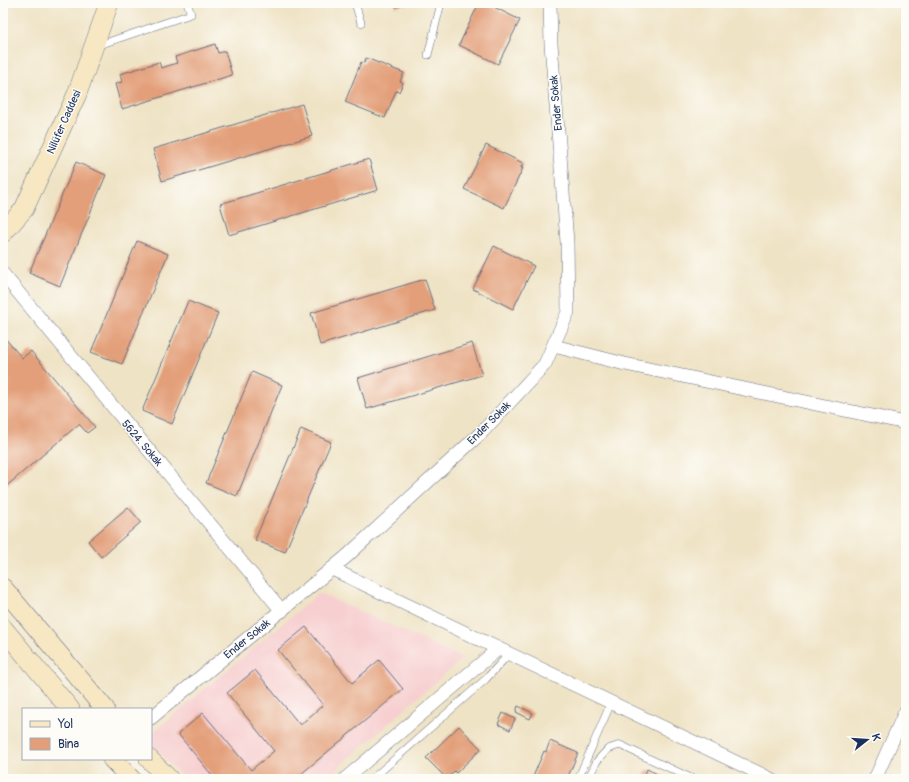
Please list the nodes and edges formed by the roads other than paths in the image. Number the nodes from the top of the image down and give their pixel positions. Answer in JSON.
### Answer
{"nodes":[{"id":1,"x":109,"y":3,"type":"edge"},
{"id":2,"x":187,"y":3,"type":"edge"},
{"id":3,"x":355,"y":3,"type":"edge"},
{"id":4,"x":441,"y":3,"type":"edge"},
{"id":5,"x":550,"y":3,"type":"edge"},
{"id":6,"x":361,"y":23,"type":"dead end"},
{"id":7,"x":94,"y":47,"type":"junction"},
{"id":8,"x":428,"y":55,"type":"dead end"},
{"id":9,"x":3,"y":233,"type":"edge"},
{"id":10,"x":3,"y":274,"type":"edge"},
{"id":11,"x":554,"y":346,"type":"junction"},
{"id":12,"x":906,"y":423,"type":"edge"},
{"id":13,"x":332,"y":569,"type":"junction"},
{"id":14,"x":3,"y":588,"type":"edge"},
{"id":15,"x":282,"y":611,"type":"junction"},
{"id":16,"x":3,"y":628,"type":"edge"},
{"id":17,"x":503,"y":651,"type":"junction"},
{"id":18,"x":611,"y":703,"type":"junction"},
{"id":19,"x":69,"y":708,"type":"edge"},
{"id":20,"x":103,"y":708,"type":"edge"},
{"id":21,"x":906,"y":710,"type":"edge"},
{"id":22,"x":152,"y":717,"type":"edge"},
{"id":23,"x":113,"y":760,"type":"edge"},
{"id":24,"x":151,"y":760,"type":"edge"},
{"id":25,"x":131,"y":779,"type":"edge"},
{"id":26,"x":169,"y":779,"type":"edge"},
{"id":27,"x":345,"y":779,"type":"edge"},
{"id":28,"x":372,"y":779,"type":"edge"},
{"id":29,"x":578,"y":779,"type":"edge"},
{"id":30,"x":588,"y":779,"type":"edge"},
{"id":31,"x":693,"y":779,"type":"edge"},
{"id":32,"x":771,"y":779,"type":"edge"},
{"id":33,"x":875,"y":779,"type":"edge"}],
"edges":[{"from":1,"to":7,"type":"street","name":"Nilüfer Caddesi"},
{"from":2,"to":7,"type":"lane"},
{"from":3,"to":6,"type":"lane"},
{"from":4,"to":8,"type":"lane"},
{"from":5,"to":11,"type":"street","name":"Ender Sokak"},
{"from":7,"to":9,"type":"street","name":"Nilüfer Caddesi"},
{"from":10,"to":15,"type":"street","name":"5624. Sokak"},
{"from":11,"to":12,"type":"street"},
{"from":11,"to":13,"type":"street","name":"Ender Sokak"},
{"from":13,"to":15,"type":"street","name":"Ender Sokak"},
{"from":13,"to":17,"type":"street"},
{"from":14,"to":20,"type":"street"},
{"from":15,"to":22,"type":"street","name":"Ender Sokak"},
{"from":16,"to":19,"type":"street"},
{"from":17,"to":18,"type":"street"},
{"from":17,"to":27,"type":"street"},
{"from":17,"to":28,"type":"lane"},
{"from":18,"to":29,"type":"lane"},
{"from":18,"to":32,"type":"street"},
{"from":21,"to":33,"type":"street"},
{"from":23,"to":25,"type":"street"},
{"from":24,"to":26,"type":"street"},
{"from":30,"to":31,"type":"lane"}]}
